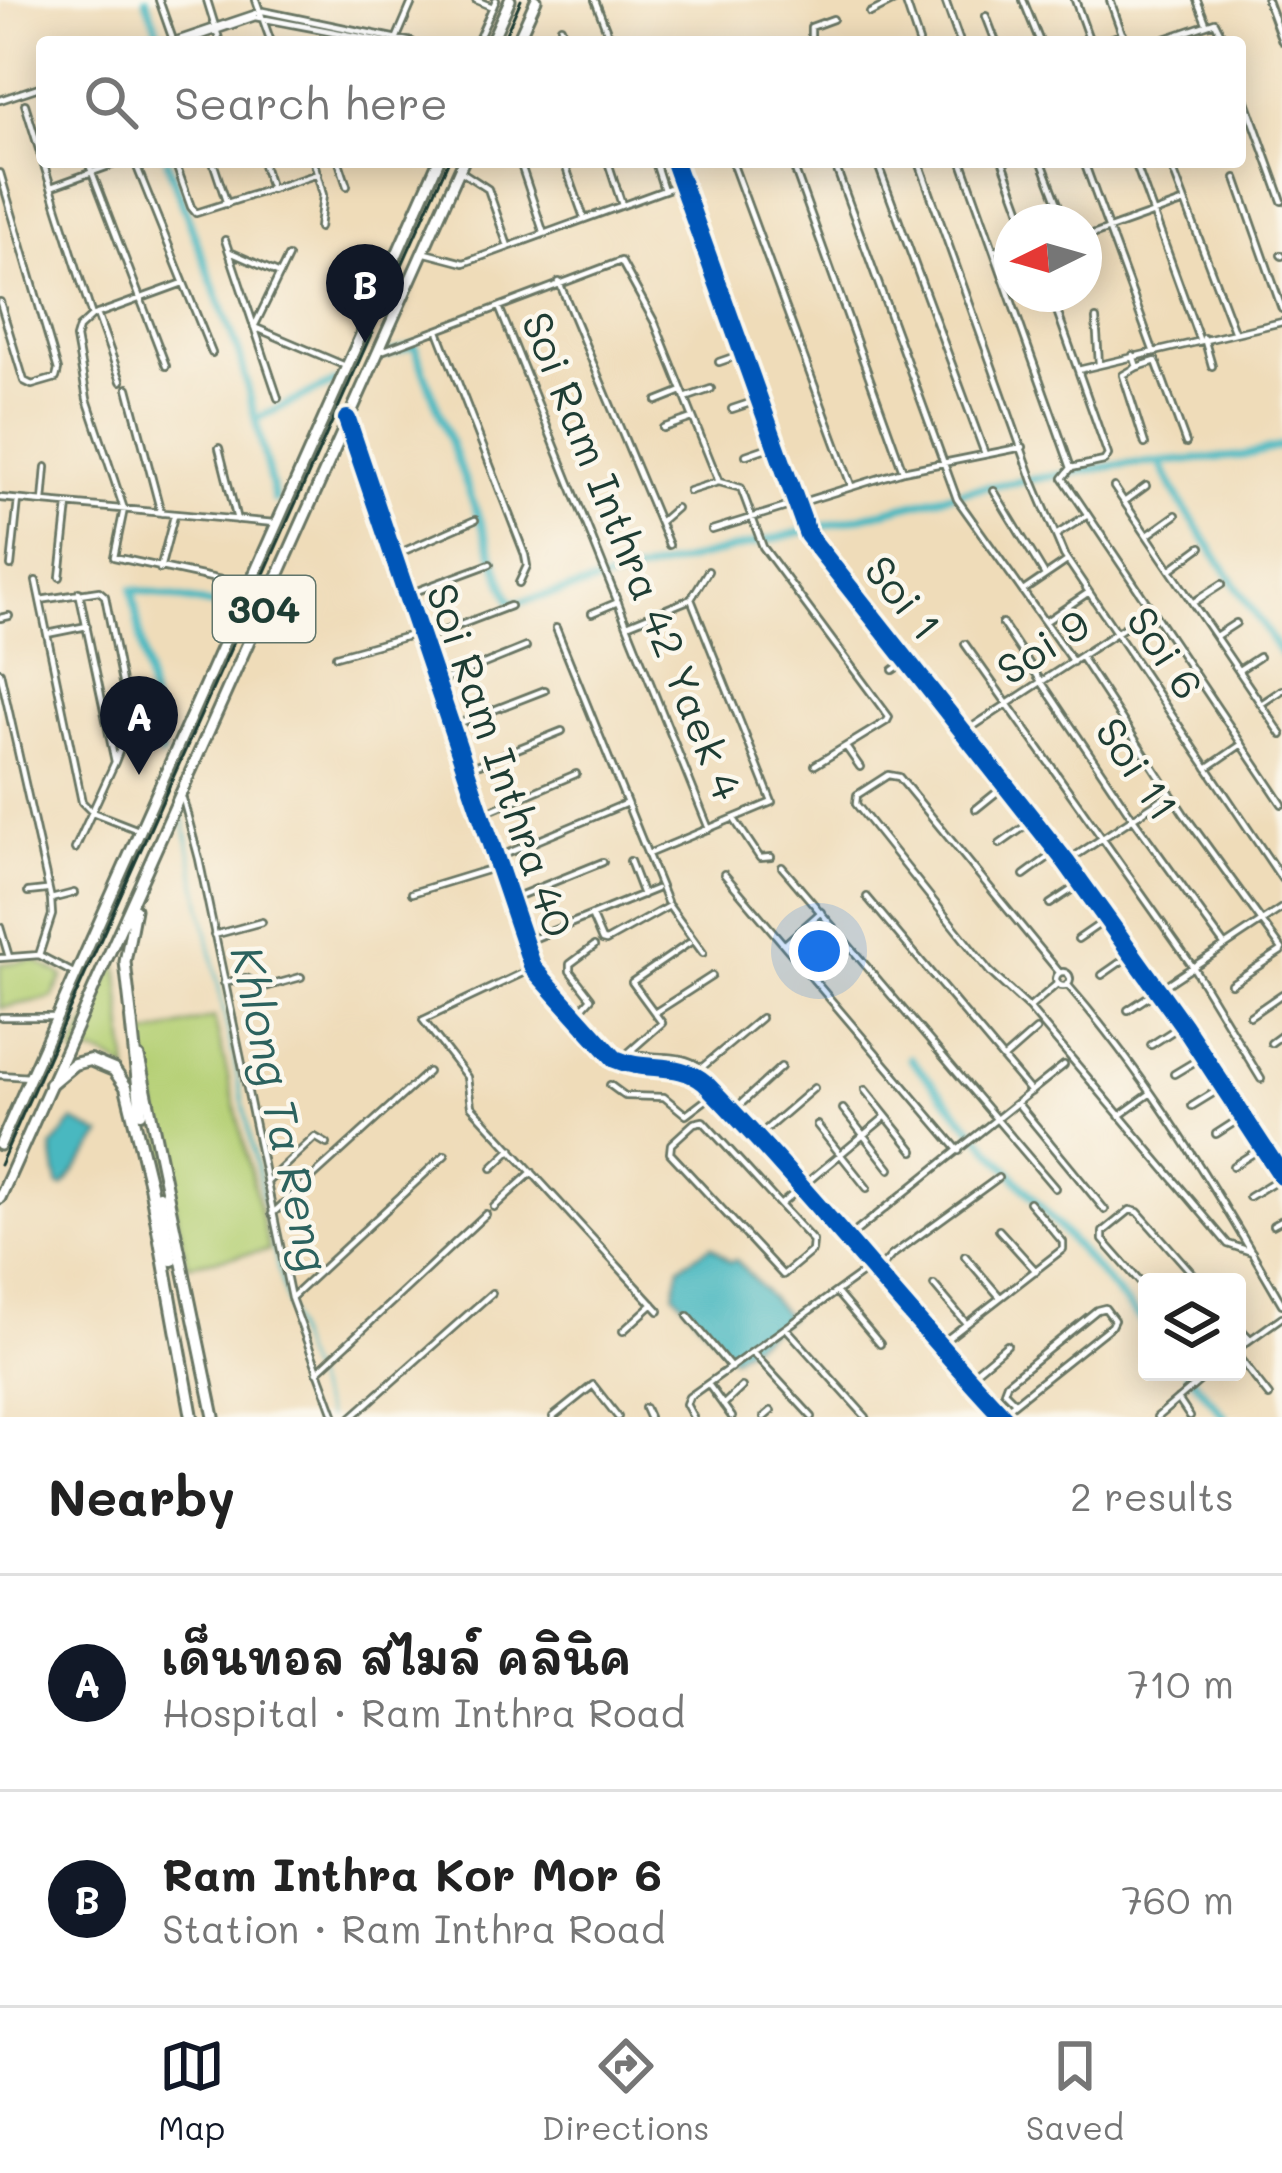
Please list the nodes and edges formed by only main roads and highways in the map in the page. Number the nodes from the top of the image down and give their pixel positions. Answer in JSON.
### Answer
{"nodes":[{"id":1,"x":510,"y":0,"type":"edge"},
{"id":2,"x":536,"y":0,"type":"edge"},
{"id":3,"x":494,"y":36,"type":"edge"},
{"id":4,"x":520,"y":36,"type":"edge"},
{"id":5,"x":435,"y":168,"type":"edge"},
{"id":6,"x":460,"y":168,"type":"edge"},
{"id":7,"x":333,"y":402,"type":"junction"},
{"id":8,"x":347,"y":419,"type":"junction"},
{"id":9,"x":145,"y":875,"type":"junction"},
{"id":10,"x":69,"y":993,"type":"junction"},
{"id":11,"x":88,"y":1001,"type":"junction"},
{"id":12,"x":131,"y":1018,"type":"joint"},
{"id":13,"x":50,"y":1084,"type":"junction"},
{"id":14,"x":0,"y":1145,"type":"edge"},
{"id":15,"x":0,"y":1198,"type":"edge"},
{"id":16,"x":166,"y":1210,"type":"junction"},
{"id":17,"x":196,"y":1417,"type":"edge"},
{"id":18,"x":214,"y":1417,"type":"edge"}],
"edges":[{"from":1,"to":3,"type":"main road"},
{"from":2,"to":4,"type":"main road"},
{"from":5,"to":7,"type":"main road","number":"304"},
{"from":6,"to":8,"type":"main road","number":"304"},
{"from":7,"to":8,"type":"main road"},
{"from":7,"to":10,"type":"main road","number":"304"},
{"from":8,"to":9,"type":"main road","number":"304"},
{"from":9,"to":11,"type":"main road","number":"304"},
{"from":9,"to":12,"type":"main road"},
{"from":10,"to":11,"type":"main road"},
{"from":10,"to":14,"type":"main road","number":"304"},
{"from":11,"to":13,"type":"main road","number":"304"},
{"from":12,"to":16,"type":"highway"},
{"from":13,"to":15,"type":"main road","number":"304"},
{"from":13,"to":17,"type":"highway"},
{"from":16,"to":17,"type":"highway"},
{"from":16,"to":18,"type":"main road"}]}
